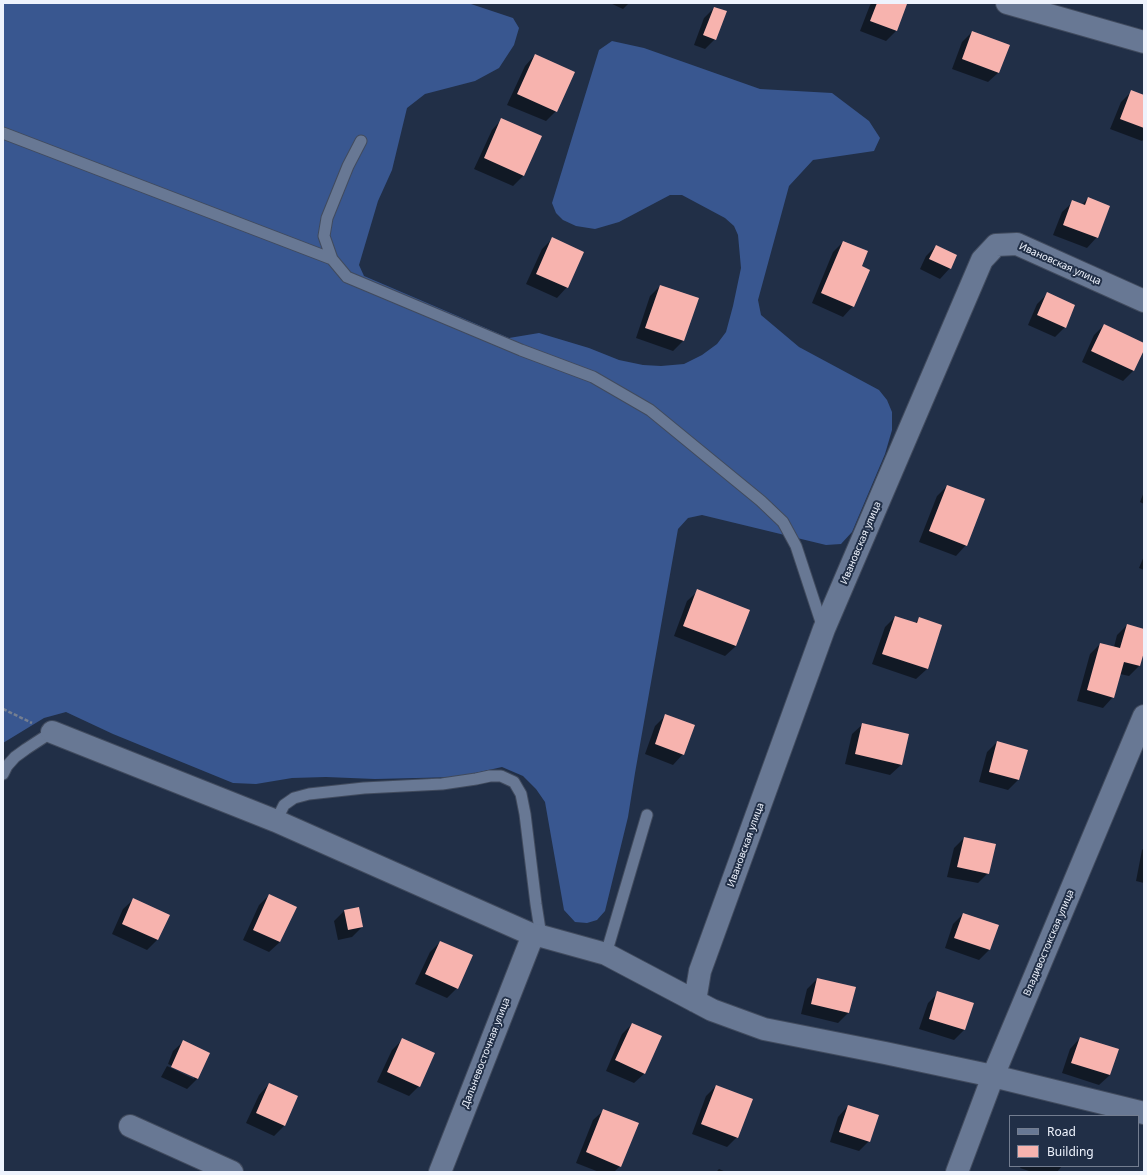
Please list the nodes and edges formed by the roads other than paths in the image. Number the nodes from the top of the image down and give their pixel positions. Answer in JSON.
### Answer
{"nodes":[{"id":1,"x":1007,"y":3,"type":"edge"},
{"id":2,"x":1056,"y":10,"type":"edge"},
{"id":3,"x":1144,"y":42,"type":"edge"},
{"id":4,"x":3,"y":134,"type":"edge"},
{"id":5,"x":361,"y":141,"type":"dead end"},
{"id":6,"x":332,"y":259,"type":"junction"},
{"id":7,"x":1144,"y":301,"type":"edge"},
{"id":8,"x":824,"y":629,"type":"junction"},
{"id":9,"x":1144,"y":716,"type":"edge"},
{"id":10,"x":52,"y":732,"type":"joint"},
{"id":11,"x":3,"y":774,"type":"edge"},
{"id":12,"x":647,"y":815,"type":"dead end"},
{"id":13,"x":276,"y":821,"type":"junction"},
{"id":14,"x":537,"y":935,"type":"junction"},
{"id":15,"x":606,"y":954,"type":"junction"},
{"id":16,"x":695,"y":1001,"type":"junction"},
{"id":17,"x":993,"y":1076,"type":"junction"},
{"id":18,"x":1144,"y":1113,"type":"edge"},
{"id":19,"x":130,"y":1126,"type":"dead end"},
{"id":20,"x":232,"y":1172,"type":"edge"},
{"id":21,"x":440,"y":1172,"type":"edge"},
{"id":22,"x":958,"y":1172,"type":"edge"}],
"edges":[{"from":1,"to":2,"type":"street"},
{"from":2,"to":3,"type":"street"},
{"from":4,"to":6,"type":"lane"},
{"from":5,"to":6,"type":"lane"},
{"from":6,"to":8,"type":"lane"},
{"from":7,"to":8,"type":"street","name":"Ивановская улица"},
{"from":8,"to":16,"type":"street","name":"Ивановская улица"},
{"from":9,"to":17,"type":"street","name":"Владивостокская улица"},
{"from":10,"to":11,"type":"lane"},
{"from":10,"to":13,"type":"street"},
{"from":12,"to":15,"type":"lane"},
{"from":13,"to":14,"type":"street"},
{"from":13,"to":14,"type":"lane"},
{"from":14,"to":15,"type":"street"},
{"from":14,"to":21,"type":"street","name":"Дальневосточная улица"},
{"from":15,"to":16,"type":"street"},
{"from":16,"to":17,"type":"street"},
{"from":17,"to":18,"type":"street"},
{"from":17,"to":22,"type":"street","name":"Владивостокская улица"},
{"from":19,"to":20,"type":"street"}]}
